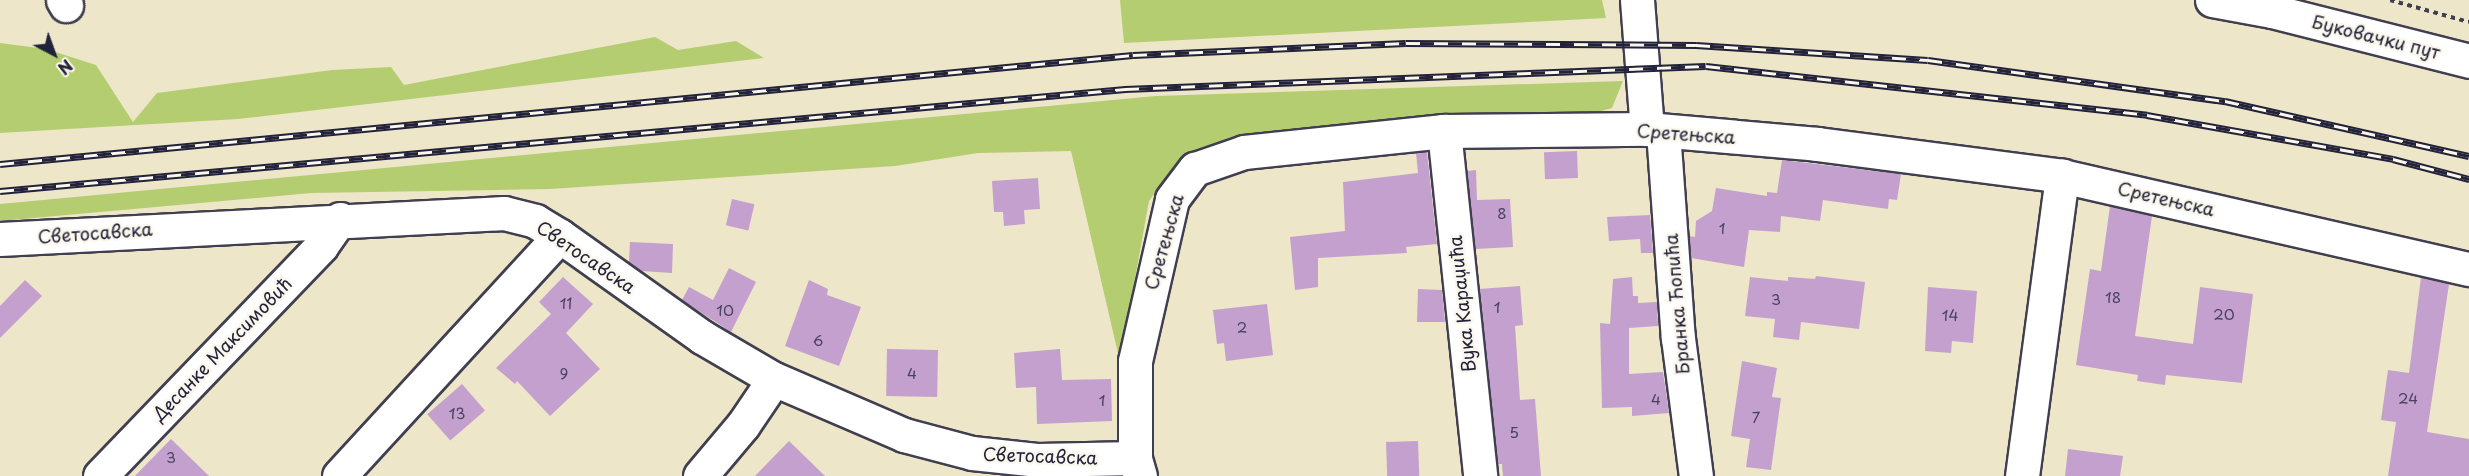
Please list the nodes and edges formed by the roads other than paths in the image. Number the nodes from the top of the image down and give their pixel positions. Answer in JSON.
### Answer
{"nodes":[{"id":1,"x":1637,"y":0,"type":"edge"},
{"id":2,"x":2212,"y":0,"type":"edge"},
{"id":3,"x":2469,"y":61,"type":"edge"},
{"id":4,"x":1655,"y":130,"type":"junction"},
{"id":5,"x":1444,"y":131,"type":"junction"},
{"id":6,"x":2062,"y":176,"type":"junction"},
{"id":7,"x":340,"y":219,"type":"junction"},
{"id":8,"x":560,"y":236,"type":"junction"},
{"id":9,"x":0,"y":239,"type":"edge"},
{"id":10,"x":2469,"y":268,"type":"edge"},
{"id":11,"x":774,"y":379,"type":"junction"},
{"id":12,"x":1137,"y":467,"type":"edge"},
{"id":13,"x":1031,"y":468,"type":"edge"},
{"id":14,"x":100,"y":476,"type":"edge"},
{"id":15,"x":339,"y":476,"type":"edge"},
{"id":16,"x":700,"y":476,"type":"edge"},
{"id":17,"x":1480,"y":476,"type":"edge"},
{"id":18,"x":1696,"y":476,"type":"edge"},
{"id":19,"x":2022,"y":476,"type":"edge"}],
"edges":[{"from":1,"to":4,"type":"street","name":"Бранка Ћопића"},
{"from":2,"to":3,"type":"street","name":"Буковачки пут"},
{"from":4,"to":5,"type":"street","name":"Сретењска"},
{"from":4,"to":6,"type":"street","name":"Сретењска"},
{"from":4,"to":18,"type":"street","name":"Бранка Ћопића"},
{"from":5,"to":12,"type":"street","name":"Сретењска"},
{"from":5,"to":17,"type":"street","name":"Вука Караџића"},
{"from":6,"to":10,"type":"street","name":"Сретењска"},
{"from":6,"to":19,"type":"street"},
{"from":7,"to":8,"type":"street","name":"Светосавска"},
{"from":7,"to":9,"type":"street","name":"Светосавска"},
{"from":7,"to":14,"type":"street","name":"Десанке Максимовић"},
{"from":8,"to":11,"type":"street","name":"Светосавска"},
{"from":8,"to":15,"type":"street"},
{"from":11,"to":13,"type":"street","name":"Светосавска"},
{"from":11,"to":16,"type":"street"},
{"from":12,"to":13,"type":"street","name":"Светосавска"}]}
